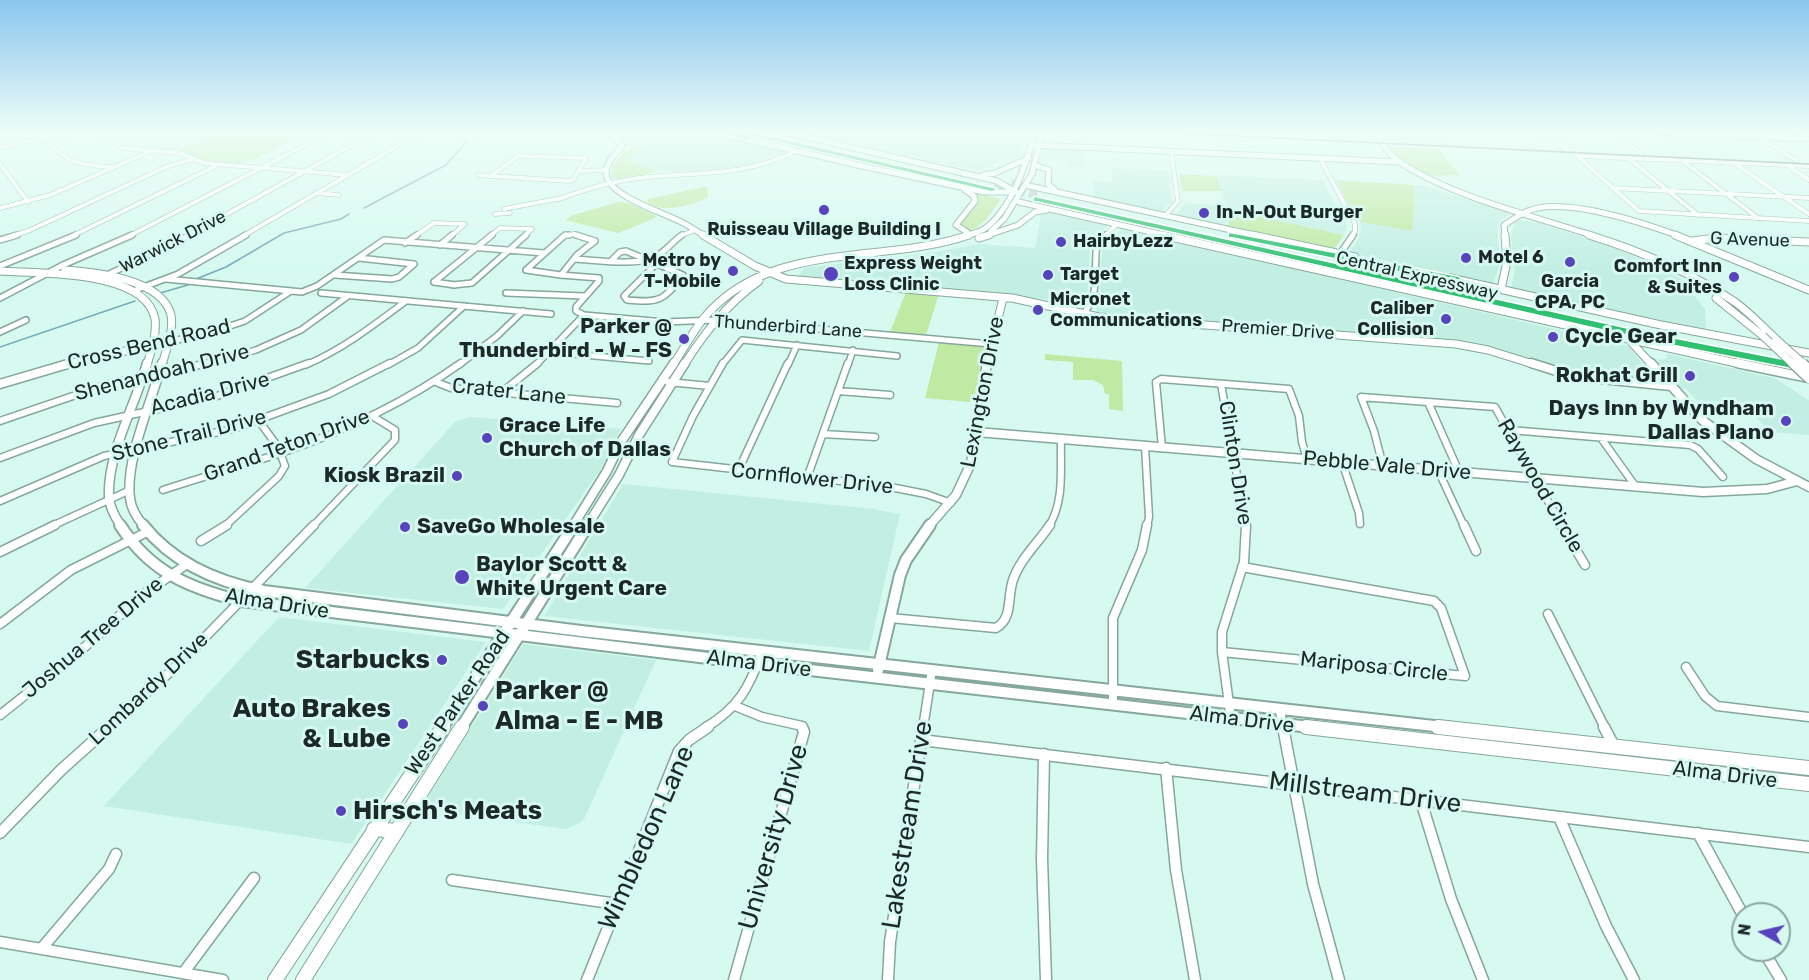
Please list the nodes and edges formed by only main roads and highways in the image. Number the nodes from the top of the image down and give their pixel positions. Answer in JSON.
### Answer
{"nodes":[{"id":1,"x":608,"y":178,"type":"edge"},
{"id":2,"x":914,"y":178,"type":"edge"},
{"id":3,"x":931,"y":178,"type":"edge"},
{"id":4,"x":939,"y":178,"type":"edge"},
{"id":5,"x":949,"y":178,"type":"edge"},
{"id":6,"x":981,"y":178,"type":"edge"},
{"id":7,"x":982,"y":178,"type":"edge"},
{"id":8,"x":1022,"y":178,"type":"edge"},
{"id":9,"x":1026,"y":178,"type":"edge"},
{"id":10,"x":1048,"y":178,"type":"edge"},
{"id":11,"x":1419,"y":178,"type":"edge"},
{"id":12,"x":1426,"y":178,"type":"edge"},
{"id":13,"x":1004,"y":183,"type":"junction"},
{"id":14,"x":1029,"y":186,"type":"tunnel mouth"},
{"id":15,"x":963,"y":189,"type":"junction"},
{"id":16,"x":993,"y":189,"type":"junction"},
{"id":17,"x":1017,"y":193,"type":"junction"},
{"id":18,"x":1062,"y":193,"type":"junction"},
{"id":19,"x":1459,"y":193,"type":"junction"},
{"id":20,"x":1037,"y":195,"type":"junction"},
{"id":21,"x":1002,"y":198,"type":"dead end"},
{"id":22,"x":1056,"y":210,"type":"junction"},
{"id":23,"x":1523,"y":214,"type":"junction"},
{"id":24,"x":1225,"y":229,"type":"junction"},
{"id":25,"x":1189,"y":231,"type":"junction"},
{"id":26,"x":968,"y":236,"type":"junction"},
{"id":27,"x":978,"y":238,"type":"junction"},
{"id":28,"x":1692,"y":241,"type":"junction"},
{"id":29,"x":1809,"y":242,"type":"edge"},
{"id":30,"x":1209,"y":245,"type":"junction"},
{"id":31,"x":1622,"y":247,"type":"junction"},
{"id":32,"x":916,"y":250,"type":"junction"},
{"id":33,"x":0,"y":266,"type":"edge"},
{"id":34,"x":0,"y":271,"type":"edge"},
{"id":35,"x":769,"y":273,"type":"junction"},
{"id":36,"x":1686,"y":273,"type":"junction"},
{"id":37,"x":1678,"y":274,"type":"junction"},
{"id":38,"x":1458,"y":280,"type":"junction"},
{"id":39,"x":1501,"y":290,"type":"junction"},
{"id":40,"x":1809,"y":290,"type":"edge"},
{"id":41,"x":733,"y":295,"type":"junction"},
{"id":42,"x":1002,"y":298,"type":"junction"},
{"id":43,"x":1474,"y":306,"type":"junction"},
{"id":44,"x":1628,"y":341,"type":"junction"},
{"id":45,"x":168,"y":342,"type":"junction"},
{"id":46,"x":152,"y":344,"type":"junction"},
{"id":47,"x":1659,"y":348,"type":"junction"},
{"id":48,"x":1809,"y":353,"type":"edge"},
{"id":49,"x":1647,"y":359,"type":"junction"},
{"id":50,"x":1809,"y":362,"type":"edge"},
{"id":51,"x":1809,"y":369,"type":"edge"},
{"id":52,"x":1809,"y":379,"type":"edge"},
{"id":53,"x":0,"y":384,"type":"edge"},
{"id":54,"x":1671,"y":386,"type":"junction"},
{"id":55,"x":977,"y":432,"type":"junction"},
{"id":56,"x":627,"y":433,"type":"junction"},
{"id":57,"x":639,"y":435,"type":"junction"},
{"id":58,"x":1797,"y":481,"type":"junction"},
{"id":59,"x":1809,"y":487,"type":"edge"},
{"id":60,"x":597,"y":488,"type":"junction"},
{"id":61,"x":610,"y":490,"type":"junction"},
{"id":62,"x":565,"y":539,"type":"junction"},
{"id":63,"x":578,"y":541,"type":"junction"},
{"id":64,"x":378,"y":604,"type":"junction"},
{"id":65,"x":368,"y":617,"type":"junction"},
{"id":66,"x":511,"y":623,"type":"junction"},
{"id":67,"x":525,"y":624,"type":"junction"},
{"id":68,"x":503,"y":634,"type":"junction"},
{"id":69,"x":517,"y":636,"type":"junction"},
{"id":70,"x":638,"y":637,"type":"junction"},
{"id":71,"x":632,"y":649,"type":"junction"},
{"id":72,"x":879,"y":664,"type":"junction"},
{"id":73,"x":877,"y":678,"type":"junction"},
{"id":74,"x":439,"y":732,"type":"junction"},
{"id":75,"x":456,"y":734,"type":"junction"},
{"id":76,"x":1809,"y":768,"type":"edge"},
{"id":77,"x":1809,"y":784,"type":"edge"},
{"id":78,"x":374,"y":829,"type":"junction"},
{"id":79,"x":397,"y":831,"type":"junction"},
{"id":80,"x":275,"y":980,"type":"edge"},
{"id":81,"x":303,"y":980,"type":"edge"}],
"edges":[{"from":1,"to":35,"type":"main road","name":"Premier Drive"},
{"from":2,"to":15,"type":"main road"},
{"from":3,"to":16,"type":"main road"},
{"from":4,"to":16,"type":"highway"},
{"from":5,"to":16,"type":"highway","name":"Central Expressway"},
{"from":6,"to":13,"type":"main road"},
{"from":7,"to":17,"type":"main road","name":"Central Expressway"},
{"from":8,"to":17,"type":"main road","name":"West Parker Road"},
{"from":9,"to":17,"type":"main road","name":"West Parker Road"},
{"from":10,"to":18,"type":"main road"},
{"from":11,"to":19,"type":"main road"},
{"from":12,"to":19,"type":"main road"},
{"from":13,"to":16,"type":"main road"},
{"from":13,"to":17,"type":"main road"},
{"from":14,"to":18,"type":"main road","name":"Central Expressway"},
{"from":15,"to":21,"type":"main road"},
{"from":15,"to":26,"type":"main road"},
{"from":16,"to":17,"type":"main road"},
{"from":17,"to":20,"type":"main road"},
{"from":17,"to":22,"type":"main road","name":"Central Expressway"},
{"from":17,"to":26,"type":"main road","name":"West Parker Road"},
{"from":17,"to":27,"type":"main road","name":"West Parker Road"},
{"from":17,"to":30,"type":"main road"},
{"from":18,"to":24,"type":"main road","name":"Central Expressway"},
{"from":19,"to":23,"type":"main road"},
{"from":20,"to":24,"type":"main road"},
{"from":20,"to":25,"type":"highway","name":"Central Expressway"},
{"from":22,"to":27,"type":"main road"},
{"from":22,"to":30,"type":"main road","name":"Central Expressway"},
{"from":23,"to":28,"type":"main road"},
{"from":23,"to":31,"type":"main road"},
{"from":23,"to":39,"type":"main road"},
{"from":24,"to":38,"type":"main road","name":"Central Expressway"},
{"from":25,"to":38,"type":"highway"},
{"from":25,"to":43,"type":"highway"},
{"from":25,"to":50,"type":"highway","name":"Central Expressway"},
{"from":25,"to":51,"type":"highway","name":"Central Expressway"},
{"from":26,"to":32,"type":"main road","name":"West Parker Road"},
{"from":27,"to":32,"type":"main road","name":"West Parker Road"},
{"from":28,"to":29,"type":"main road","name":"G Avenue"},
{"from":28,"to":40,"type":"main road"},
{"from":30,"to":43,"type":"main road","name":"Central Expressway"},
{"from":31,"to":36,"type":"main road"},
{"from":31,"to":37,"type":"main road"},
{"from":32,"to":35,"type":"main road","name":"West Parker Road"},
{"from":33,"to":45,"type":"main road"},
{"from":34,"to":46,"type":"main road"},
{"from":35,"to":41,"type":"main road","name":"West Parker Road"},
{"from":35,"to":42,"type":"main road","name":"Premier Drive"},
{"from":36,"to":37,"type":"main road"},
{"from":36,"to":51,"type":"main road","bridge":true},
{"from":37,"to":52,"type":"main road","bridge":true},
{"from":38,"to":39,"type":"main road","name":"Central Expressway"},
{"from":39,"to":48,"type":"main road","name":"Central Expressway"},
{"from":41,"to":56,"type":"main road","name":"West Parker Road"},
{"from":41,"to":57,"type":"main road","name":"West Parker Road"},
{"from":42,"to":54,"type":"main road","name":"Premier Drive"},
{"from":42,"to":55,"type":"main road","name":"Lexington Drive"},
{"from":43,"to":44,"type":"main road","name":"Central Expressway"},
{"from":44,"to":47,"type":"main road","name":"Central Expressway"},
{"from":44,"to":49,"type":"main road"},
{"from":45,"to":46,"type":"main road","name":"Cross Bend Road"},
{"from":45,"to":64,"type":"main road","name":"Alma Drive"},
{"from":46,"to":53,"type":"main road","name":"Cross Bend Road"},
{"from":46,"to":65,"type":"main road","name":"Alma Drive"},
{"from":47,"to":49,"type":"main road"},
{"from":47,"to":52,"type":"main road","name":"Central Expressway"},
{"from":49,"to":54,"type":"main road"},
{"from":54,"to":58,"type":"main road"},
{"from":55,"to":58,"type":"main road","name":"Pebble Vale Drive"},
{"from":55,"to":72,"type":"main road","name":"Lexington Drive"},
{"from":56,"to":57,"type":"main road"},
{"from":56,"to":60,"type":"main road","name":"West Parker Road"},
{"from":57,"to":61,"type":"main road","name":"West Parker Road"},
{"from":58,"to":59,"type":"main road"},
{"from":60,"to":61,"type":"main road"},
{"from":60,"to":62,"type":"main road","name":"West Parker Road"},
{"from":61,"to":63,"type":"main road","name":"West Parker Road"},
{"from":62,"to":63,"type":"main road"},
{"from":62,"to":66,"type":"main road","name":"West Parker Road"},
{"from":63,"to":67,"type":"main road","name":"West Parker Road"},
{"from":64,"to":65,"type":"main road"},
{"from":64,"to":66,"type":"main road","name":"Alma Drive"},
{"from":65,"to":68,"type":"main road","name":"Alma Drive"},
{"from":66,"to":67,"type":"main road","name":"Alma Drive"},
{"from":66,"to":68,"type":"main road","name":"West Parker Road"},
{"from":67,"to":69,"type":"main road","name":"West Parker Road"},
{"from":67,"to":70,"type":"main road","name":"Alma Drive"},
{"from":68,"to":69,"type":"main road","name":"Alma Drive"},
{"from":68,"to":74,"type":"main road","name":"West Parker Road"},
{"from":69,"to":71,"type":"main road","name":"Alma Drive"},
{"from":69,"to":75,"type":"main road","name":"West Parker Road"},
{"from":70,"to":71,"type":"main road"},
{"from":70,"to":72,"type":"main road","name":"Alma Drive"},
{"from":71,"to":73,"type":"main road","name":"Alma Drive"},
{"from":72,"to":73,"type":"main road","name":"Lexington Drive"},
{"from":72,"to":76,"type":"main road","name":"Alma Drive"},
{"from":73,"to":77,"type":"main road","name":"Alma Drive"},
{"from":74,"to":75,"type":"main road"},
{"from":74,"to":78,"type":"main road","name":"West Parker Road"},
{"from":75,"to":79,"type":"main road","name":"West Parker Road"},
{"from":78,"to":79,"type":"main road"},
{"from":78,"to":80,"type":"main road","name":"West Parker Road"},
{"from":79,"to":81,"type":"main road","name":"West Parker Road"}]}
